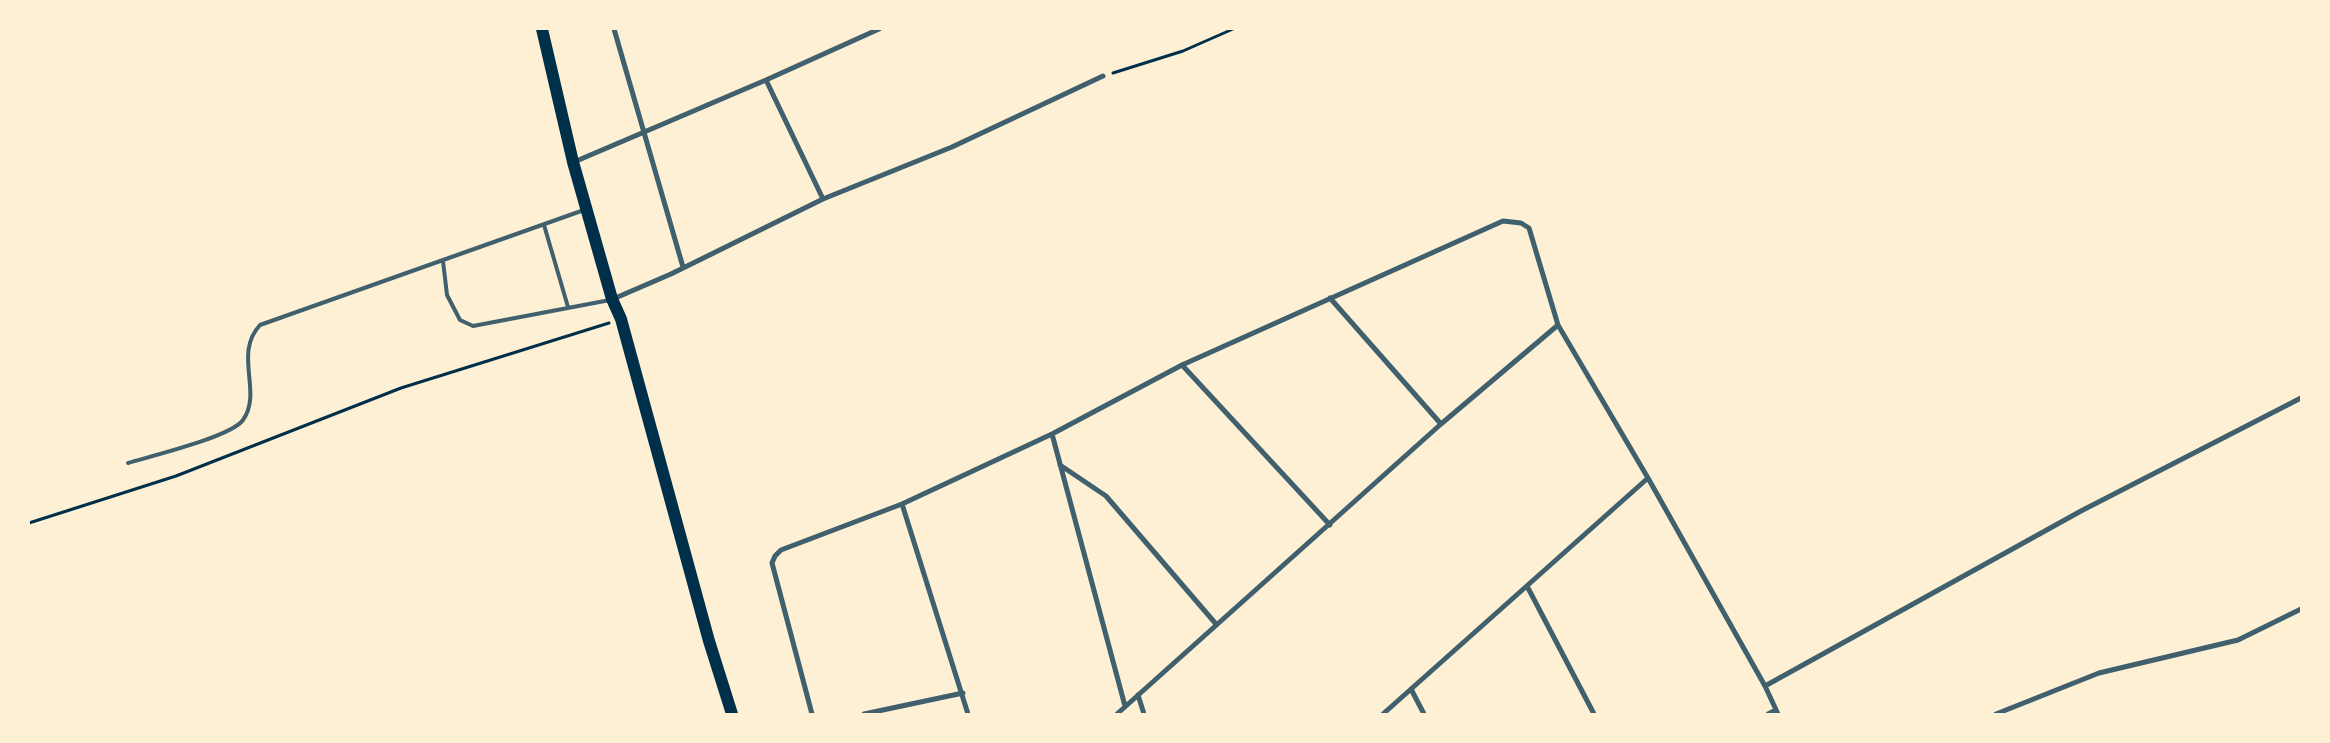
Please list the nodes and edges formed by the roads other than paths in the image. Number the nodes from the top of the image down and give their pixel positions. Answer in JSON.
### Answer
{"nodes":[{"id":1,"x":542,"y":29,"type":"edge"},
{"id":2,"x":614,"y":29,"type":"edge"},
{"id":3,"x":878,"y":29,"type":"edge"},
{"id":4,"x":1103,"y":76,"type":"road end"},
{"id":5,"x":766,"y":80,"type":"junction"},
{"id":6,"x":644,"y":131,"type":"junction"},
{"id":7,"x":573,"y":162,"type":"junction"},
{"id":8,"x":823,"y":199,"type":"junction"},
{"id":9,"x":586,"y":209,"type":"junction"},
{"id":10,"x":544,"y":224,"type":"junction"},
{"id":11,"x":443,"y":261,"type":"junction"},
{"id":12,"x":683,"y":267,"type":"junction"},
{"id":13,"x":1330,"y":298,"type":"junction"},
{"id":14,"x":612,"y":299,"type":"junction"},
{"id":15,"x":568,"y":307,"type":"junction"},
{"id":16,"x":1558,"y":325,"type":"junction"},
{"id":17,"x":1182,"y":365,"type":"junction"},
{"id":18,"x":2301,"y":398,"type":"edge"},
{"id":19,"x":1441,"y":424,"type":"junction"},
{"id":20,"x":1052,"y":434,"type":"junction"},
{"id":21,"x":128,"y":463,"type":"dead end"},
{"id":22,"x":1060,"y":465,"type":"junction"},
{"id":23,"x":1648,"y":478,"type":"junction"},
{"id":24,"x":902,"y":504,"type":"junction"},
{"id":25,"x":1330,"y":525,"type":"junction"},
{"id":26,"x":1527,"y":586,"type":"junction"},
{"id":27,"x":2301,"y":610,"type":"edge"},
{"id":28,"x":1216,"y":624,"type":"junction"},
{"id":29,"x":1765,"y":686,"type":"junction"},
{"id":30,"x":1411,"y":689,"type":"junction"},
{"id":31,"x":963,"y":694,"type":"junction"},
{"id":32,"x":1138,"y":695,"type":"junction"},
{"id":33,"x":1125,"y":706,"type":"junction"},
{"id":34,"x":1777,"y":712,"type":"edge"},
{"id":35,"x":732,"y":714,"type":"edge"},
{"id":36,"x":812,"y":714,"type":"edge"},
{"id":37,"x":864,"y":714,"type":"edge"},
{"id":38,"x":968,"y":714,"type":"edge"},
{"id":39,"x":1116,"y":714,"type":"edge"},
{"id":40,"x":1144,"y":714,"type":"edge"},
{"id":41,"x":1383,"y":714,"type":"edge"},
{"id":42,"x":1424,"y":714,"type":"edge"},
{"id":43,"x":1594,"y":714,"type":"edge"},
{"id":44,"x":1768,"y":714,"type":"edge"},
{"id":45,"x":1996,"y":714,"type":"edge"}],
"edges":[{"from":1,"to":7,"type":"main road"},
{"from":2,"to":6,"type":"street"},
{"from":3,"to":5,"type":"street"},
{"from":4,"to":8,"type":"street"},
{"from":5,"to":6,"type":"street"},
{"from":5,"to":8,"type":"street"},
{"from":6,"to":7,"type":"street"},
{"from":6,"to":12,"type":"street"},
{"from":7,"to":9,"type":"main road"},
{"from":8,"to":12,"type":"street"},
{"from":9,"to":10,"type":"lane"},
{"from":9,"to":14,"type":"main road"},
{"from":10,"to":11,"type":"lane"},
{"from":10,"to":15,"type":"lane"},
{"from":11,"to":15,"type":"lane"},
{"from":11,"to":21,"type":"lane"},
{"from":12,"to":14,"type":"street"},
{"from":13,"to":16,"type":"street"},
{"from":13,"to":17,"type":"street"},
{"from":13,"to":19,"type":"street"},
{"from":14,"to":15,"type":"lane"},
{"from":14,"to":35,"type":"main road"},
{"from":16,"to":19,"type":"street"},
{"from":16,"to":23,"type":"street"},
{"from":17,"to":20,"type":"street"},
{"from":17,"to":25,"type":"street"},
{"from":18,"to":29,"type":"street"},
{"from":19,"to":25,"type":"street"},
{"from":20,"to":22,"type":"street"},
{"from":20,"to":24,"type":"street"},
{"from":22,"to":28,"type":"street"},
{"from":22,"to":33,"type":"street"},
{"from":23,"to":26,"type":"street"},
{"from":23,"to":29,"type":"street"},
{"from":24,"to":31,"type":"street"},
{"from":24,"to":36,"type":"street"},
{"from":25,"to":28,"type":"street"},
{"from":26,"to":30,"type":"street"},
{"from":26,"to":43,"type":"street"},
{"from":27,"to":45,"type":"street"},
{"from":28,"to":32,"type":"street"},
{"from":29,"to":34,"type":"street"},
{"from":30,"to":41,"type":"street"},
{"from":30,"to":42,"type":"street"},
{"from":31,"to":37,"type":"street"},
{"from":31,"to":38,"type":"street"},
{"from":32,"to":33,"type":"street"},
{"from":32,"to":40,"type":"street"},
{"from":33,"to":39,"type":"street"},
{"from":34,"to":44,"type":"street"}]}
